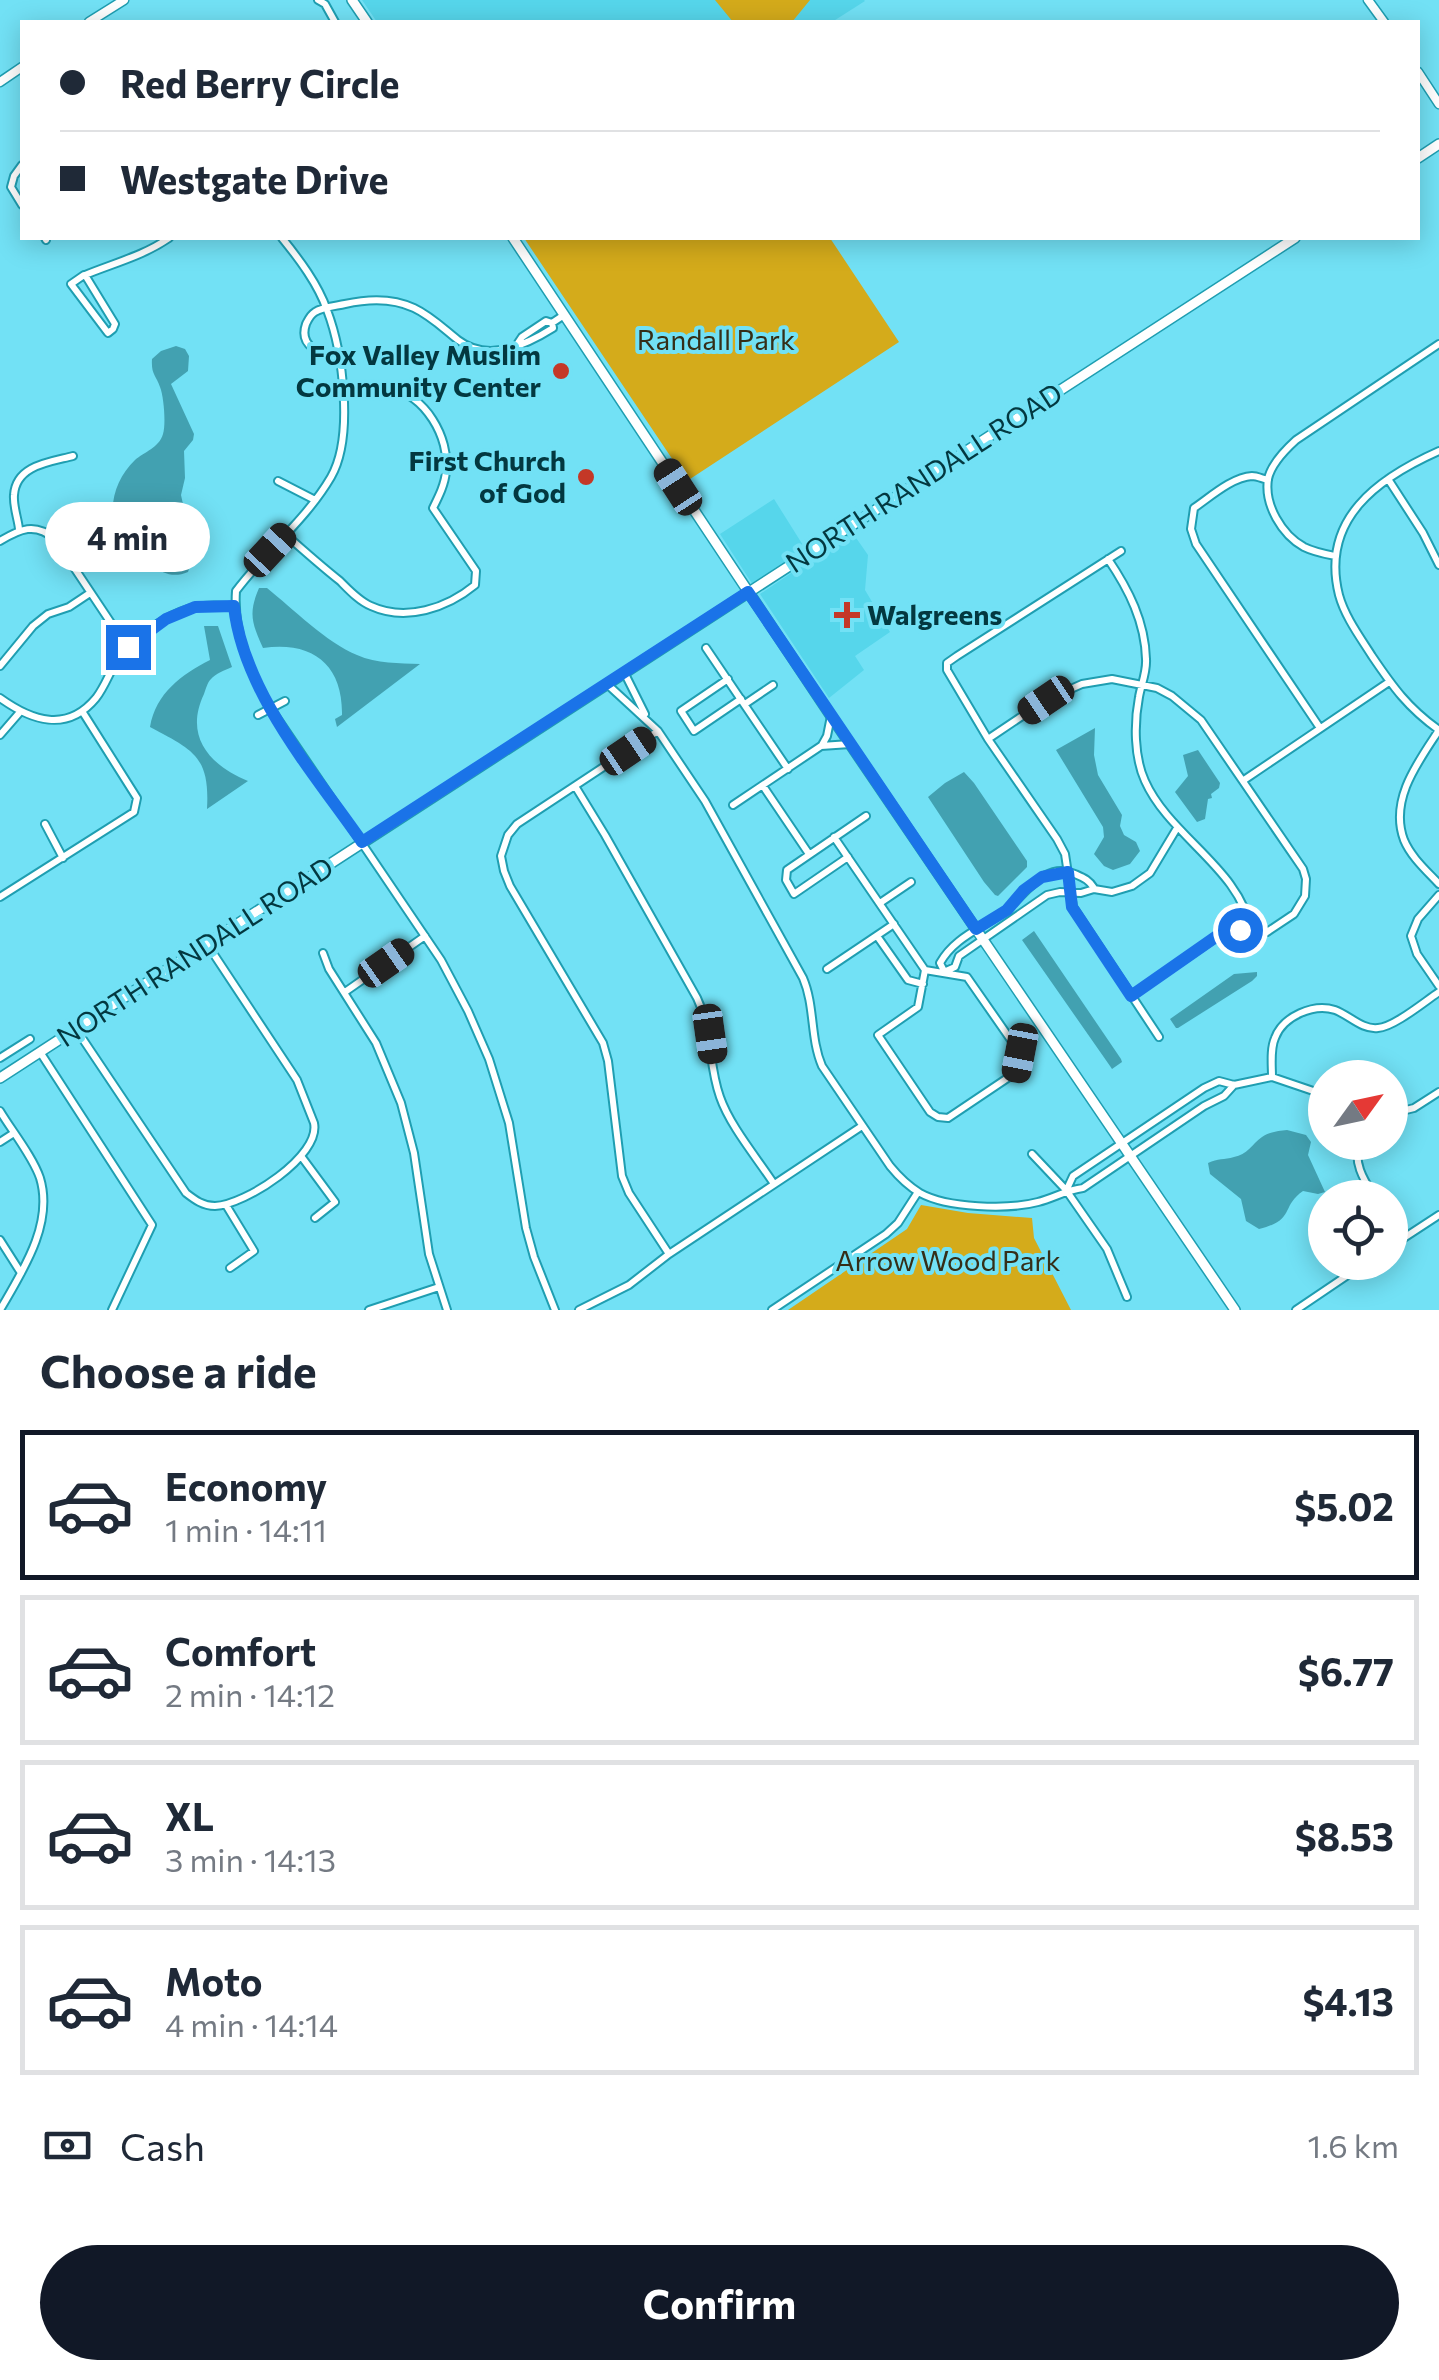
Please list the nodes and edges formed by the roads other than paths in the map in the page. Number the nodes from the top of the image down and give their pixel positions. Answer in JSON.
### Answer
{"nodes":[{"id":1,"x":124,"y":0,"type":"edge"},
{"id":2,"x":318,"y":0,"type":"edge"},
{"id":3,"x":93,"y":20,"type":"edge"},
{"id":4,"x":334,"y":20,"type":"edge"},
{"id":5,"x":1420,"y":75,"type":"edge"},
{"id":6,"x":1439,"y":104,"type":"edge"},
{"id":7,"x":20,"y":168,"type":"edge"},
{"id":8,"x":20,"y":202,"type":"edge"},
{"id":9,"x":165,"y":240,"type":"edge"},
{"id":10,"x":283,"y":240,"type":"edge"},
{"id":11,"x":514,"y":240,"type":"edge"},
{"id":12,"x":1293,"y":240,"type":"edge"},
{"id":13,"x":86,"y":275,"type":"junction"},
{"id":14,"x":327,"y":308,"type":"junction"},
{"id":15,"x":565,"y":314,"type":"junction"},
{"id":16,"x":1439,"y":344,"type":"edge"},
{"id":17,"x":338,"y":357,"type":"junction"},
{"id":18,"x":342,"y":389,"type":"junction"},
{"id":19,"x":1439,"y":451,"type":"edge"},
{"id":20,"x":73,"y":456,"type":"dead end"},
{"id":21,"x":1388,"y":479,"type":"junction"},
{"id":22,"x":1268,"y":480,"type":"junction"},
{"id":23,"x":278,"y":481,"type":"dead end"},
{"id":24,"x":314,"y":500,"type":"junction"},
{"id":25,"x":19,"y":529,"type":"junction"},
{"id":26,"x":285,"y":534,"type":"junction"},
{"id":27,"x":0,"y":541,"type":"edge"},
{"id":28,"x":1120,"y":551,"type":"dead end"},
{"id":29,"x":1335,"y":556,"type":"junction"},
{"id":30,"x":1108,"y":559,"type":"junction"},
{"id":31,"x":1439,"y":565,"type":"edge"},
{"id":32,"x":748,"y":592,"type":"junction"},
{"id":33,"x":90,"y":593,"type":"junction"},
{"id":34,"x":234,"y":606,"type":"junction"},
{"id":35,"x":128,"y":647,"type":"junction"},
{"id":36,"x":706,"y":648,"type":"dead end"},
{"id":37,"x":0,"y":666,"type":"edge"},
{"id":38,"x":624,"y":672,"type":"junction"},
{"id":39,"x":728,"y":680,"type":"junction"},
{"id":40,"x":1389,"y":682,"type":"junction"},
{"id":41,"x":607,"y":684,"type":"junction"},
{"id":42,"x":1142,"y":684,"type":"junction"},
{"id":43,"x":773,"y":685,"type":"dead end"},
{"id":44,"x":0,"y":698,"type":"edge"},
{"id":45,"x":286,"y":700,"type":"dead end"},
{"id":46,"x":743,"y":701,"type":"junction"},
{"id":47,"x":270,"y":708,"type":"junction"},
{"id":48,"x":82,"y":711,"type":"junction"},
{"id":49,"x":20,"y":712,"type":"junction"},
{"id":50,"x":258,"y":716,"type":"dead end"},
{"id":51,"x":831,"y":716,"type":"junction"},
{"id":52,"x":648,"y":720,"type":"junction"},
{"id":53,"x":1320,"y":728,"type":"junction"},
{"id":54,"x":658,"y":730,"type":"junction"},
{"id":55,"x":1439,"y":730,"type":"edge"},
{"id":56,"x":0,"y":736,"type":"edge"},
{"id":57,"x":988,"y":739,"type":"junction"},
{"id":58,"x":850,"y":744,"type":"junction"},
{"id":59,"x":821,"y":746,"type":"junction"},
{"id":60,"x":788,"y":769,"type":"junction"},
{"id":61,"x":1244,"y":780,"type":"junction"},
{"id":62,"x":575,"y":786,"type":"junction"},
{"id":63,"x":763,"y":786,"type":"junction"},
{"id":64,"x":733,"y":806,"type":"dead end"},
{"id":65,"x":866,"y":816,"type":"dead end"},
{"id":66,"x":45,"y":824,"type":"dead end"},
{"id":67,"x":1177,"y":828,"type":"junction"},
{"id":68,"x":834,"y":838,"type":"junction"},
{"id":69,"x":362,"y":842,"type":"junction"},
{"id":70,"x":809,"y":854,"type":"junction"},
{"id":71,"x":848,"y":857,"type":"junction"},
{"id":72,"x":63,"y":858,"type":"junction"},
{"id":73,"x":1068,"y":872,"type":"junction"},
{"id":74,"x":911,"y":882,"type":"dead end"},
{"id":75,"x":1439,"y":884,"type":"edge"},
{"id":76,"x":1094,"y":889,"type":"junction"},
{"id":77,"x":1070,"y":893,"type":"junction"},
{"id":78,"x":1439,"y":895,"type":"edge"},
{"id":79,"x":0,"y":897,"type":"edge"},
{"id":80,"x":880,"y":903,"type":"junction"},
{"id":81,"x":894,"y":924,"type":"junction"},
{"id":82,"x":976,"y":929,"type":"junction"},
{"id":83,"x":1251,"y":931,"type":"junction"},
{"id":84,"x":425,"y":936,"type":"junction"},
{"id":85,"x":877,"y":936,"type":"junction"},
{"id":86,"x":984,"y":940,"type":"junction"},
{"id":87,"x":207,"y":944,"type":"junction"},
{"id":88,"x":323,"y":952,"type":"dead end"},
{"id":89,"x":827,"y":969,"type":"dead end"},
{"id":90,"x":925,"y":970,"type":"junction"},
{"id":91,"x":945,"y":972,"type":"junction"},
{"id":92,"x":923,"y":984,"type":"junction"},
{"id":93,"x":1439,"y":989,"type":"edge"},
{"id":94,"x":344,"y":992,"type":"junction"},
{"id":95,"x":1131,"y":996,"type":"junction"},
{"id":96,"x":76,"y":1029,"type":"junction"},
{"id":97,"x":1159,"y":1037,"type":"dead end"},
{"id":98,"x":30,"y":1039,"type":"dead end"},
{"id":99,"x":40,"y":1052,"type":"junction"},
{"id":100,"x":0,"y":1058,"type":"edge"},
{"id":101,"x":0,"y":1078,"type":"edge"},
{"id":102,"x":1272,"y":1078,"type":"junction"},
{"id":103,"x":1234,"y":1085,"type":"junction"},
{"id":104,"x":1308,"y":1089,"type":"edge"},
{"id":105,"x":1439,"y":1092,"type":"edge"},
{"id":106,"x":1408,"y":1110,"type":"edge"},
{"id":107,"x":0,"y":1111,"type":"edge"},
{"id":108,"x":862,"y":1126,"type":"junction"},
{"id":109,"x":14,"y":1133,"type":"junction"},
{"id":110,"x":0,"y":1142,"type":"edge"},
{"id":111,"x":1122,"y":1142,"type":"junction"},
{"id":112,"x":1032,"y":1154,"type":"dead end"},
{"id":113,"x":302,"y":1156,"type":"junction"},
{"id":114,"x":1131,"y":1156,"type":"junction"},
{"id":115,"x":774,"y":1184,"type":"junction"},
{"id":116,"x":1066,"y":1190,"type":"junction"},
{"id":117,"x":918,"y":1192,"type":"junction"},
{"id":118,"x":226,"y":1205,"type":"junction"},
{"id":119,"x":1439,"y":1215,"type":"edge"},
{"id":120,"x":314,"y":1218,"type":"dead end"},
{"id":121,"x":1408,"y":1235,"type":"edge"},
{"id":122,"x":0,"y":1240,"type":"edge"},
{"id":123,"x":669,"y":1254,"type":"junction"},
{"id":124,"x":230,"y":1268,"type":"dead end"},
{"id":125,"x":22,"y":1273,"type":"junction"},
{"id":126,"x":1341,"y":1280,"type":"edge"},
{"id":127,"x":439,"y":1287,"type":"junction"},
{"id":128,"x":1127,"y":1297,"type":"dead end"},
{"id":129,"x":1300,"y":1309,"type":"edge"},
{"id":130,"x":0,"y":1310,"type":"edge"},
{"id":131,"x":112,"y":1310,"type":"edge"},
{"id":132,"x":369,"y":1310,"type":"edge"},
{"id":133,"x":447,"y":1310,"type":"edge"},
{"id":134,"x":555,"y":1310,"type":"edge"},
{"id":135,"x":578,"y":1310,"type":"edge"},
{"id":136,"x":772,"y":1310,"type":"edge"},
{"id":137,"x":1235,"y":1310,"type":"edge"}],
"edges":[{"from":1,"to":3,"type":"street"},
{"from":2,"to":4,"type":"street"},
{"from":5,"to":6,"type":"street"},
{"from":7,"to":8,"type":"street"},
{"from":9,"to":13,"type":"street"},
{"from":10,"to":14,"type":"street"},
{"from":11,"to":15,"type":"main road"},
{"from":12,"to":32,"type":"main road","name":"NORTH RANDALL ROAD"},
{"from":13,"to":13,"type":"street"},
{"from":14,"to":15,"type":"street"},
{"from":14,"to":17,"type":"street"},
{"from":14,"to":17,"type":"street"},
{"from":15,"to":32,"type":"main road"},
{"from":16,"to":22,"type":"street"},
{"from":17,"to":18,"type":"street"},
{"from":18,"to":24,"type":"street"},
{"from":18,"to":26,"type":"street"},
{"from":19,"to":21,"type":"street"},
{"from":20,"to":25,"type":"street"},
{"from":21,"to":29,"type":"street"},
{"from":21,"to":31,"type":"street"},
{"from":22,"to":29,"type":"street"},
{"from":22,"to":53,"type":"street"},
{"from":23,"to":24,"type":"street"},
{"from":24,"to":26,"type":"street"},
{"from":25,"to":27,"type":"street"},
{"from":25,"to":33,"type":"street"},
{"from":26,"to":34,"type":"street"},
{"from":28,"to":30,"type":"street"},
{"from":29,"to":40,"type":"street"},
{"from":30,"to":42,"type":"street"},
{"from":30,"to":57,"type":"street"},
{"from":32,"to":38,"type":"main road","name":"NORTH RANDALL ROAD"},
{"from":32,"to":51,"type":"main road"},
{"from":33,"to":35,"type":"street"},
{"from":33,"to":37,"type":"street"},
{"from":34,"to":35,"type":"street"},
{"from":34,"to":47,"type":"street"},
{"from":35,"to":48,"type":"street"},
{"from":36,"to":39,"type":"street"},
{"from":38,"to":41,"type":"main road","name":"NORTH RANDALL ROAD"},
{"from":38,"to":52,"type":"street"},
{"from":39,"to":46,"type":"street"},
{"from":39,"to":46,"type":"street"},
{"from":40,"to":53,"type":"street"},
{"from":40,"to":55,"type":"street"},
{"from":41,"to":52,"type":"street"},
{"from":41,"to":69,"type":"main road","name":"NORTH RANDALL ROAD"},
{"from":42,"to":57,"type":"street"},
{"from":42,"to":61,"type":"street"},
{"from":42,"to":67,"type":"street"},
{"from":43,"to":46,"type":"street"},
{"from":44,"to":49,"type":"street"},
{"from":45,"to":47,"type":"street"},
{"from":46,"to":60,"type":"street"},
{"from":47,"to":50,"type":"street"},
{"from":47,"to":69,"type":"street"},
{"from":48,"to":49,"type":"street"},
{"from":48,"to":72,"type":"street"},
{"from":49,"to":56,"type":"street"},
{"from":51,"to":58,"type":"main road"},
{"from":51,"to":59,"type":"street"},
{"from":52,"to":54,"type":"street"},
{"from":53,"to":61,"type":"street"},
{"from":54,"to":62,"type":"street"},
{"from":54,"to":108,"type":"street"},
{"from":55,"to":75,"type":"street"},
{"from":57,"to":73,"type":"street"},
{"from":58,"to":59,"type":"street"},
{"from":58,"to":82,"type":"main road"},
{"from":59,"to":60,"type":"street"},
{"from":60,"to":63,"type":"street"},
{"from":61,"to":83,"type":"street"},
{"from":62,"to":115,"type":"street"},
{"from":62,"to":123,"type":"street"},
{"from":63,"to":64,"type":"street"},
{"from":63,"to":70,"type":"street"},
{"from":65,"to":68,"type":"street"},
{"from":66,"to":72,"type":"street"},
{"from":67,"to":76,"type":"street"},
{"from":67,"to":83,"type":"street"},
{"from":68,"to":70,"type":"street"},
{"from":68,"to":71,"type":"street"},
{"from":69,"to":84,"type":"street"},
{"from":69,"to":87,"type":"main road","name":"NORTH RANDALL ROAD"},
{"from":70,"to":71,"type":"street"},
{"from":71,"to":80,"type":"street"},
{"from":72,"to":79,"type":"street"},
{"from":73,"to":76,"type":"street"},
{"from":73,"to":77,"type":"street"},
{"from":73,"to":82,"type":"street"},
{"from":74,"to":80,"type":"street"},
{"from":76,"to":77,"type":"street"},
{"from":77,"to":86,"type":"street"},
{"from":77,"to":95,"type":"street"},
{"from":78,"to":93,"type":"street"},
{"from":80,"to":81,"type":"street"},
{"from":81,"to":85,"type":"street"},
{"from":81,"to":90,"type":"street"},
{"from":82,"to":86,"type":"main road"},
{"from":82,"to":91,"type":"street"},
{"from":83,"to":95,"type":"street"},
{"from":84,"to":94,"type":"street"},
{"from":84,"to":134,"type":"street"},
{"from":85,"to":89,"type":"street"},
{"from":85,"to":92,"type":"street"},
{"from":86,"to":91,"type":"street"},
{"from":86,"to":111,"type":"main road"},
{"from":87,"to":96,"type":"main road","name":"NORTH RANDALL ROAD"},
{"from":87,"to":113,"type":"street"},
{"from":88,"to":94,"type":"street"},
{"from":90,"to":91,"type":"street"},
{"from":90,"to":92,"type":"street"},
{"from":91,"to":92,"type":"street"},
{"from":93,"to":102,"type":"street"},
{"from":94,"to":127,"type":"street"},
{"from":95,"to":97,"type":"street"},
{"from":96,"to":99,"type":"main road","name":"NORTH RANDALL ROAD"},
{"from":96,"to":118,"type":"street"},
{"from":98,"to":100,"type":"street","name":"NORTH RANDALL ROAD"},
{"from":99,"to":101,"type":"main road","name":"NORTH RANDALL ROAD"},
{"from":99,"to":131,"type":"street"},
{"from":102,"to":103,"type":"street"},
{"from":102,"to":104,"type":"street"},
{"from":103,"to":111,"type":"street"},
{"from":103,"to":114,"type":"street"},
{"from":105,"to":106,"type":"street"},
{"from":107,"to":109,"type":"street"},
{"from":108,"to":115,"type":"street"},
{"from":108,"to":117,"type":"street"},
{"from":109,"to":110,"type":"street"},
{"from":109,"to":125,"type":"street"},
{"from":111,"to":114,"type":"main road"},
{"from":111,"to":116,"type":"street"},
{"from":112,"to":116,"type":"street"},
{"from":113,"to":118,"type":"street"},
{"from":113,"to":120,"type":"street"},
{"from":114,"to":116,"type":"street"},
{"from":114,"to":137,"type":"main road"},
{"from":115,"to":123,"type":"street"},
{"from":116,"to":117,"type":"street"},
{"from":116,"to":128,"type":"street"},
{"from":117,"to":136,"type":"street"},
{"from":118,"to":124,"type":"street"},
{"from":119,"to":121,"type":"street"},
{"from":122,"to":125,"type":"street"},
{"from":123,"to":135,"type":"street"},
{"from":125,"to":130,"type":"street"},
{"from":126,"to":129,"type":"street"},
{"from":127,"to":132,"type":"street"},
{"from":127,"to":133,"type":"street"}]}
